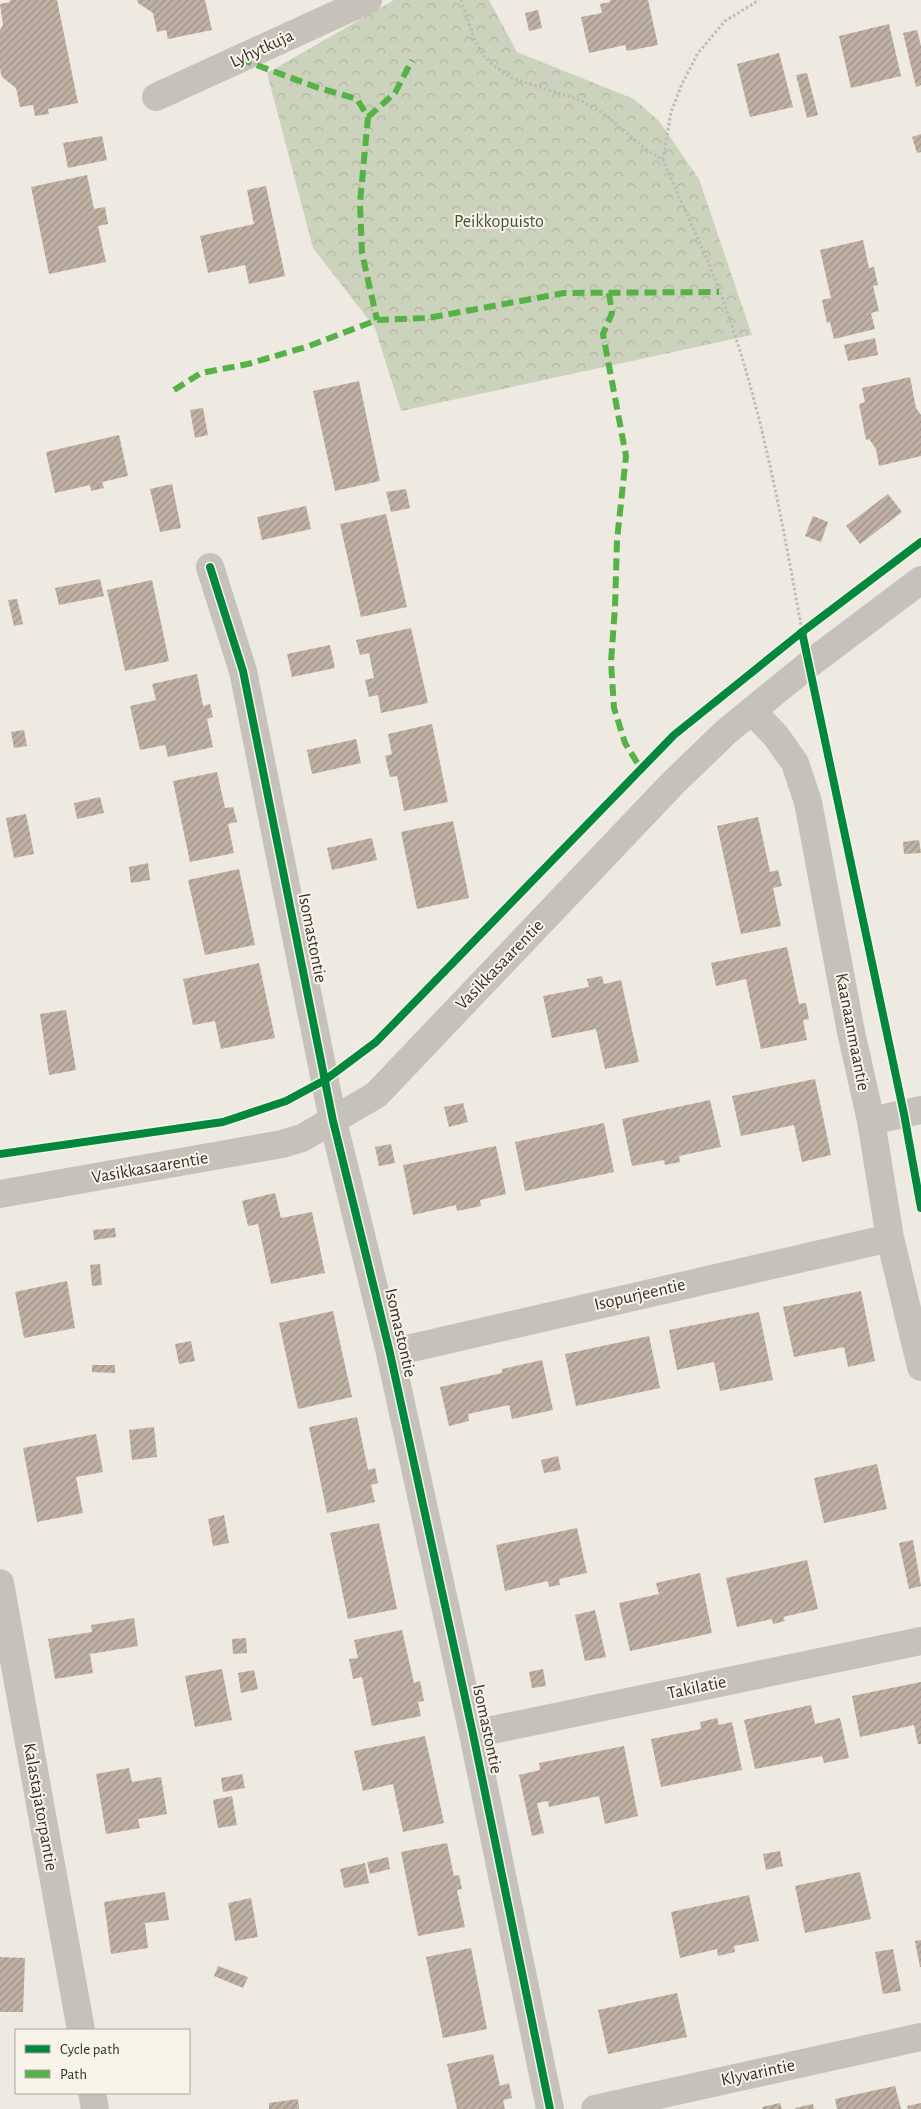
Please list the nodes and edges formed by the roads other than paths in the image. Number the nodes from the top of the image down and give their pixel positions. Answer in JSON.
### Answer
{"nodes":[{"id":1,"x":368,"y":0,"type":"edge"},
{"id":2,"x":156,"y":97,"type":"dead end"},
{"id":3,"x":210,"y":567,"type":"dead end"},
{"id":4,"x":921,"y":580,"type":"edge"},
{"id":5,"x":752,"y":711,"type":"junction"},
{"id":6,"x":921,"y":1110,"type":"edge"},
{"id":7,"x":333,"y":1121,"type":"junction"},
{"id":8,"x":871,"y":1121,"type":"junction"},
{"id":9,"x":0,"y":1194,"type":"edge"},
{"id":10,"x":890,"y":1238,"type":"junction"},
{"id":11,"x":390,"y":1353,"type":"junction"},
{"id":12,"x":921,"y":1368,"type":"edge"},
{"id":13,"x":0,"y":1583,"type":"edge"},
{"id":14,"x":921,"y":1641,"type":"edge"},
{"id":15,"x":473,"y":1734,"type":"junction"},
{"id":16,"x":81,"y":2029,"type":"edge"},
{"id":17,"x":921,"y":2037,"type":"edge"},
{"id":18,"x":92,"y":2094,"type":"edge"},
{"id":19,"x":95,"y":2109,"type":"edge"},
{"id":20,"x":550,"y":2109,"type":"edge"},
{"id":21,"x":595,"y":2109,"type":"edge"}],
"edges":[{"from":1,"to":2,"type":"street","name":"Lyhytkuja"},
{"from":3,"to":7,"type":"street","name":"Isomastontie"},
{"from":4,"to":5,"type":"street","name":"Vasikkasaarentie"},
{"from":5,"to":7,"type":"street","name":"Vasikkasaarentie"},
{"from":5,"to":8,"type":"street","name":"Kaanaanmaantie"},
{"from":6,"to":8,"type":"street"},
{"from":7,"to":9,"type":"street","name":"Vasikkasaarentie"},
{"from":7,"to":11,"type":"street","name":"Isomastontie"},
{"from":8,"to":10,"type":"street","name":"Kaanaanmaantie"},
{"from":10,"to":11,"type":"street","name":"Isopurjeentie"},
{"from":10,"to":12,"type":"street","name":"Kaanaanmaantie"},
{"from":11,"to":15,"type":"street","name":"Isomastontie"},
{"from":13,"to":16,"type":"street","name":"Kalastajatorpantie"},
{"from":14,"to":15,"type":"street","name":"Takilatie"},
{"from":15,"to":20,"type":"street","name":"Isomastontie"},
{"from":17,"to":21,"type":"street","name":"Klyvarintie"},
{"from":18,"to":19,"type":"street"}]}
